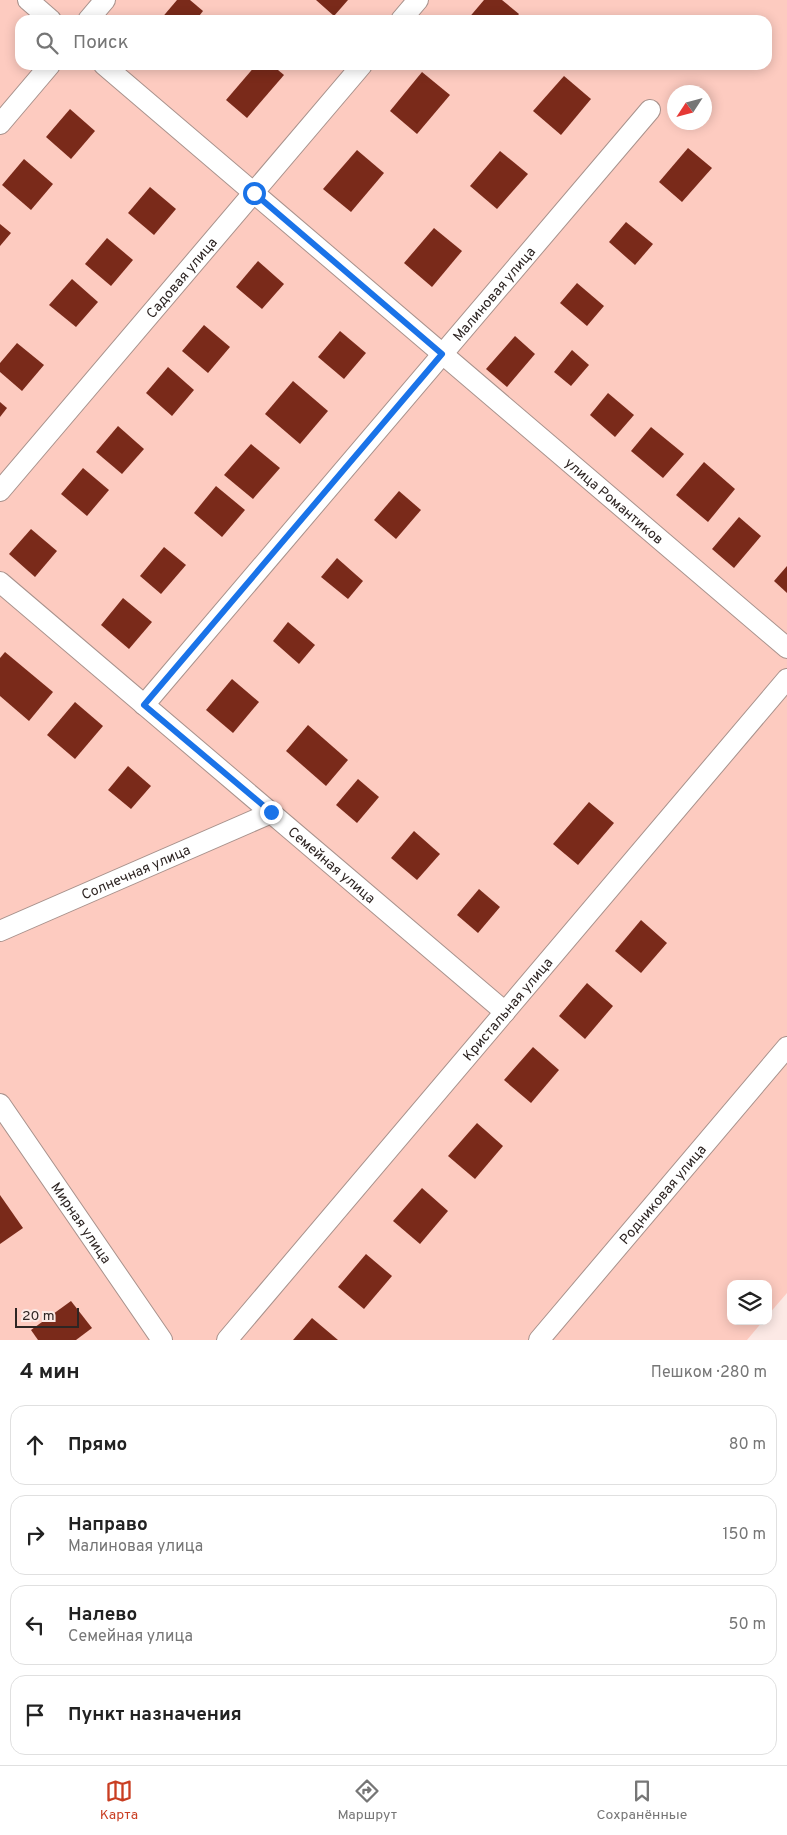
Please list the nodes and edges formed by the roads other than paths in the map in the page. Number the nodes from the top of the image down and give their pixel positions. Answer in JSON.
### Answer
{"nodes":[{"id":1,"x":28,"y":0,"type":"edge"},
{"id":2,"x":105,"y":0,"type":"edge"},
{"id":3,"x":418,"y":0,"type":"edge"},
{"id":4,"x":45,"y":15,"type":"edge"},
{"id":5,"x":92,"y":15,"type":"edge"},
{"id":6,"x":405,"y":15,"type":"edge"},
{"id":7,"x":46,"y":70,"type":"edge"},
{"id":8,"x":110,"y":70,"type":"edge"},
{"id":9,"x":358,"y":70,"type":"edge"},
{"id":10,"x":650,"y":110,"type":"dead end"},
{"id":11,"x":0,"y":124,"type":"edge"},
{"id":12,"x":254,"y":193,"type":"junction"},
{"id":13,"x":442,"y":354,"type":"junction"},
{"id":14,"x":0,"y":491,"type":"edge"},
{"id":15,"x":0,"y":582,"type":"edge"},
{"id":16,"x":787,"y":648,"type":"edge"},
{"id":17,"x":787,"y":679,"type":"edge"},
{"id":18,"x":144,"y":705,"type":"junction"},
{"id":19,"x":271,"y":812,"type":"junction"},
{"id":20,"x":0,"y":931,"type":"edge"},
{"id":21,"x":505,"y":1012,"type":"junction"},
{"id":22,"x":787,"y":1048,"type":"edge"},
{"id":23,"x":0,"y":1104,"type":"edge"},
{"id":24,"x":152,"y":1336,"type":"edge"},
{"id":25,"x":227,"y":1340,"type":"edge"},
{"id":26,"x":539,"y":1340,"type":"edge"}],
"edges":[{"from":1,"to":4,"type":"street"},
{"from":2,"to":5,"type":"street"},
{"from":3,"to":6,"type":"street"},
{"from":7,"to":11,"type":"street"},
{"from":8,"to":12,"type":"street","name":"улица Романтиков"},
{"from":9,"to":12,"type":"street","name":"Садовая улица"},
{"from":10,"to":13,"type":"street","name":"Малиновая улица"},
{"from":12,"to":13,"type":"street","name":"улица Романтиков"},
{"from":12,"to":14,"type":"street","name":"Садовая улица"},
{"from":13,"to":16,"type":"street","name":"улица Романтиков"},
{"from":13,"to":18,"type":"street","name":"Малиновая улица"},
{"from":15,"to":18,"type":"street","name":"Семейная улица"},
{"from":17,"to":21,"type":"street","name":"Кристальная улица"},
{"from":18,"to":19,"type":"street","name":"Семейная улица"},
{"from":19,"to":20,"type":"street","name":"Солнечная улица"},
{"from":19,"to":21,"type":"street","name":"Семейная улица"},
{"from":21,"to":25,"type":"street","name":"Кристальная улица"},
{"from":22,"to":26,"type":"street","name":"Родниковая улица"},
{"from":23,"to":24,"type":"street","name":"Мирная улица"}]}
